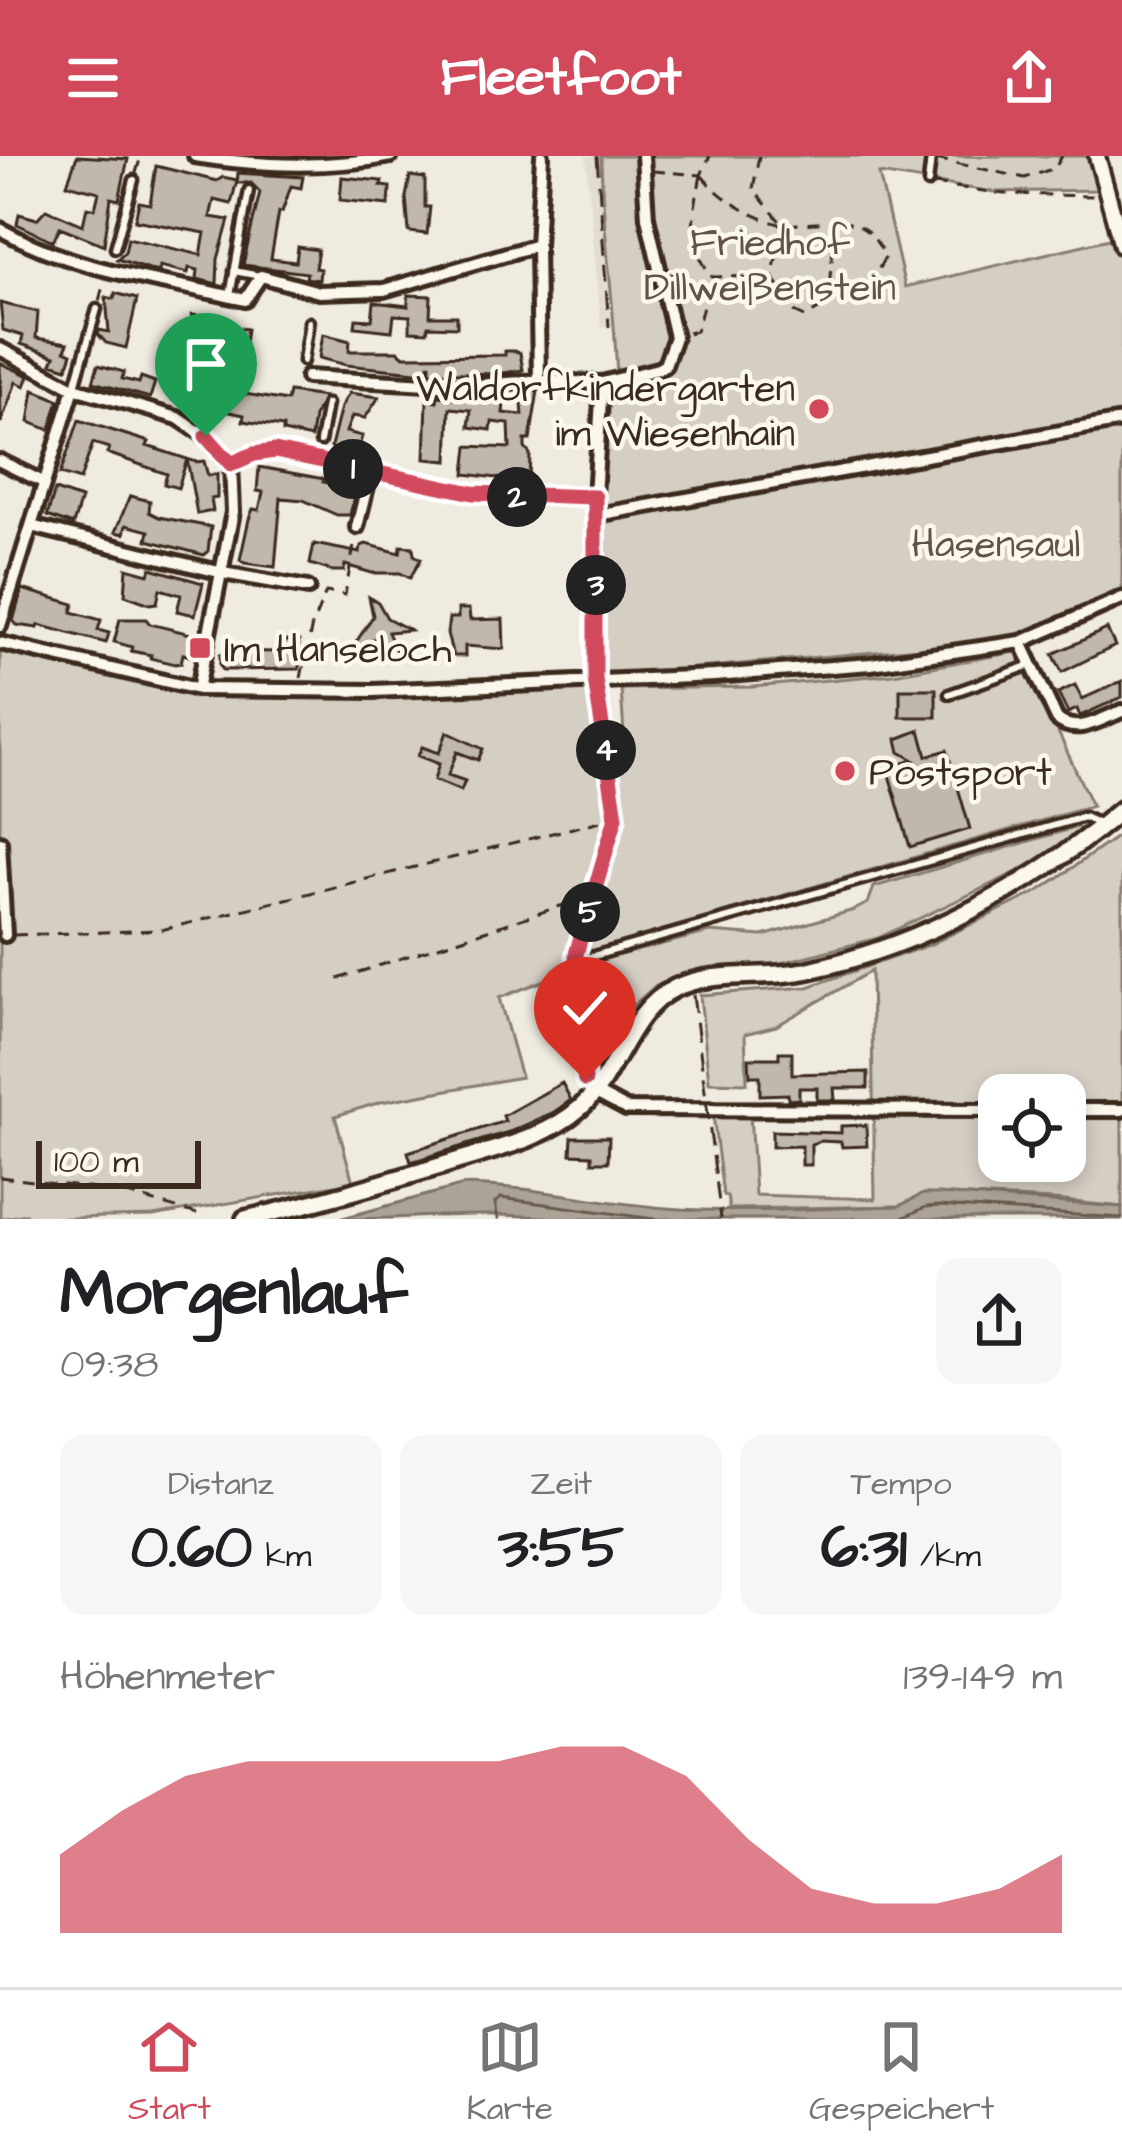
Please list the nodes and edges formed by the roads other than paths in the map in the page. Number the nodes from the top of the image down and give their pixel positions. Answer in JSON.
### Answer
{"nodes":[{"id":1,"x":195,"y":156,"type":"edge"},
{"id":2,"x":390,"y":156,"type":"edge"},
{"id":3,"x":542,"y":156,"type":"edge"},
{"id":4,"x":1096,"y":156,"type":"edge"},
{"id":5,"x":931,"y":158,"type":"edge"},
{"id":6,"x":643,"y":163,"type":"edge"},
{"id":7,"x":134,"y":181,"type":"road end"},
{"id":8,"x":928,"y":183,"type":"road end"},
{"id":9,"x":249,"y":190,"type":"dead end"},
{"id":10,"x":0,"y":229,"type":"edge"},
{"id":11,"x":537,"y":245,"type":"junction"},
{"id":12,"x":1122,"y":247,"type":"edge"},
{"id":13,"x":115,"y":248,"type":"dead end"},
{"id":14,"x":234,"y":271,"type":"junction"},
{"id":15,"x":260,"y":276,"type":"junction"},
{"id":16,"x":230,"y":296,"type":"junction"},
{"id":17,"x":97,"y":309,"type":"road end"},
{"id":18,"x":309,"y":322,"type":"dead end"},
{"id":19,"x":0,"y":349,"type":"edge"},
{"id":20,"x":303,"y":361,"type":"dead end"},
{"id":21,"x":307,"y":377,"type":"dead end"},
{"id":22,"x":539,"y":381,"type":"junction"},
{"id":23,"x":602,"y":383,"type":"junction"},
{"id":24,"x":74,"y":388,"type":"junction"},
{"id":25,"x":327,"y":404,"type":"dead end"},
{"id":26,"x":1122,"y":422,"type":"edge"},
{"id":27,"x":320,"y":442,"type":"dead end"},
{"id":28,"x":0,"y":461,"type":"edge"},
{"id":29,"x":231,"y":464,"type":"junction"},
{"id":30,"x":370,"y":474,"type":"junction"},
{"id":31,"x":43,"y":482,"type":"junction"},
{"id":32,"x":595,"y":497,"type":"junction"},
{"id":33,"x":597,"y":515,"type":"junction"},
{"id":34,"x":31,"y":526,"type":"junction"},
{"id":35,"x":357,"y":527,"type":"road end"},
{"id":36,"x":223,"y":572,"type":"junction"},
{"id":37,"x":308,"y":588,"type":"dead end"},
{"id":38,"x":1122,"y":598,"type":"edge"},
{"id":39,"x":0,"y":626,"type":"edge"},
{"id":40,"x":1022,"y":642,"type":"junction"},
{"id":41,"x":0,"y":644,"type":"edge"},
{"id":42,"x":1031,"y":665,"type":"junction"},
{"id":43,"x":595,"y":679,"type":"junction"},
{"id":44,"x":198,"y":689,"type":"junction"},
{"id":45,"x":949,"y":694,"type":"dead end"},
{"id":46,"x":1122,"y":711,"type":"edge"},
{"id":47,"x":1122,"y":809,"type":"edge"},
{"id":48,"x":616,"y":817,"type":"joint"},
{"id":49,"x":1102,"y":826,"type":"junction"},
{"id":50,"x":0,"y":842,"type":"edge"},
{"id":51,"x":5,"y":935,"type":"road end"},
{"id":52,"x":590,"y":1091,"type":"junction"},
{"id":53,"x":978,"y":1110,"type":"edge"},
{"id":54,"x":1086,"y":1110,"type":"edge"},
{"id":55,"x":1122,"y":1110,"type":"edge"},
{"id":56,"x":245,"y":1219,"type":"edge"}],
"edges":[{"from":1,"to":2,"type":"street"},
{"from":3,"to":11,"type":"street"},
{"from":4,"to":12,"type":"street"},
{"from":5,"to":8,"type":"lane"},
{"from":6,"to":23,"type":"street"},
{"from":7,"to":13,"type":"lane"},
{"from":9,"to":14,"type":"lane"},
{"from":10,"to":16,"type":"street"},
{"from":11,"to":15,"type":"street"},
{"from":11,"to":22,"type":"street"},
{"from":14,"to":15,"type":"lane"},
{"from":14,"to":16,"type":"lane"},
{"from":15,"to":16,"type":"street"},
{"from":17,"to":24,"type":"lane"},
{"from":18,"to":20,"type":"lane"},
{"from":19,"to":24,"type":"street"},
{"from":21,"to":22,"type":"street"},
{"from":22,"to":23,"type":"street"},
{"from":23,"to":32,"type":"street"},
{"from":24,"to":29,"type":"street"},
{"from":24,"to":31,"type":"street"},
{"from":25,"to":27,"type":"lane"},
{"from":26,"to":33,"type":"street"},
{"from":28,"to":31,"type":"street"},
{"from":29,"to":30,"type":"street"},
{"from":29,"to":36,"type":"street"},
{"from":30,"to":32,"type":"street"},
{"from":30,"to":35,"type":"street"},
{"from":31,"to":34,"type":"street"},
{"from":32,"to":33,"type":"street"},
{"from":33,"to":43,"type":"street"},
{"from":34,"to":36,"type":"street"},
{"from":34,"to":39,"type":"street"},
{"from":36,"to":37,"type":"street"},
{"from":36,"to":44,"type":"street"},
{"from":38,"to":40,"type":"street"},
{"from":40,"to":42,"type":"street"},
{"from":40,"to":43,"type":"street"},
{"from":41,"to":44,"type":"street"},
{"from":42,"to":45,"type":"lane"},
{"from":42,"to":46,"type":"street"},
{"from":43,"to":44,"type":"street"},
{"from":43,"to":48,"type":"street"},
{"from":47,"to":49,"type":"main road"},
{"from":48,"to":49,"type":"lane"},
{"from":49,"to":52,"type":"main road"},
{"from":50,"to":51,"type":"street"},
{"from":52,"to":53,"type":"street"},
{"from":52,"to":56,"type":"main road"},
{"from":54,"to":55,"type":"street"}]}
